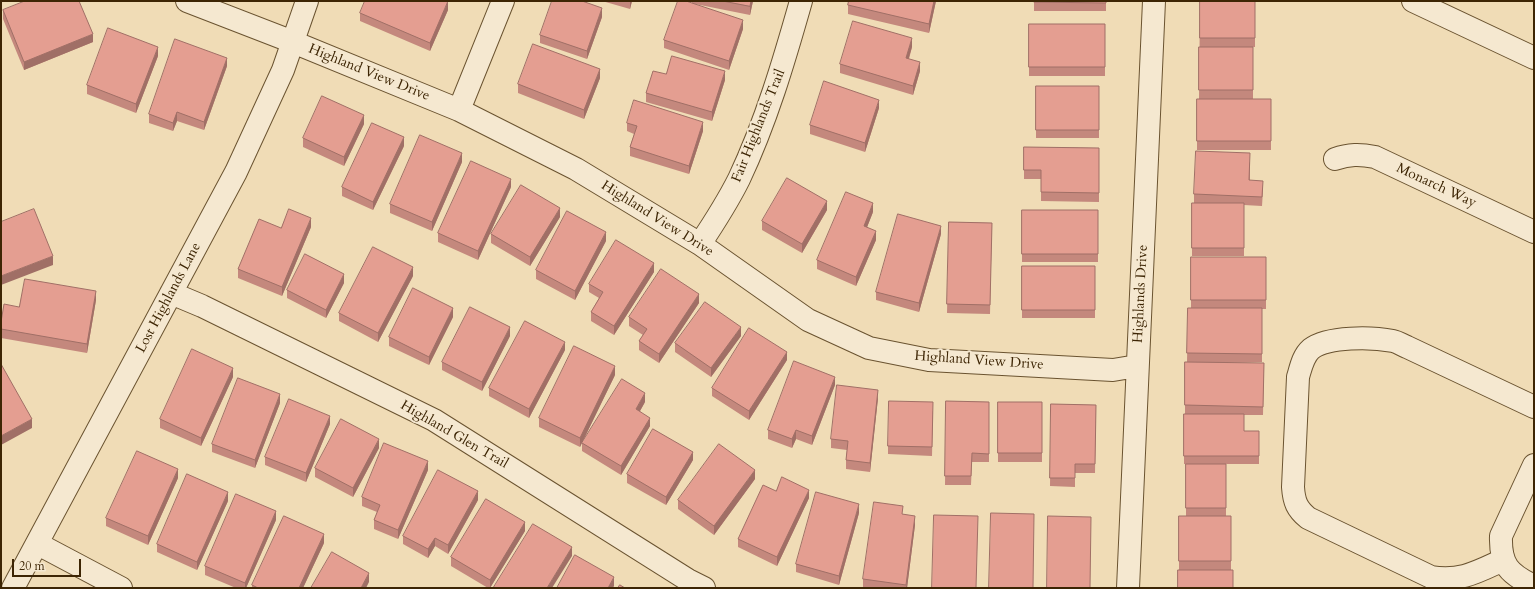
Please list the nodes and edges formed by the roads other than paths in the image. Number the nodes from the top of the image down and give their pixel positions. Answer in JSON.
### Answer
{"nodes":[{"id":1,"x":187,"y":1,"type":"edge"},
{"id":2,"x":307,"y":1,"type":"edge"},
{"id":3,"x":503,"y":1,"type":"edge"},
{"id":4,"x":802,"y":1,"type":"edge"},
{"id":5,"x":1154,"y":1,"type":"edge"},
{"id":6,"x":1413,"y":1,"type":"edge"},
{"id":7,"x":293,"y":42,"type":"junction"},
{"id":8,"x":1534,"y":58,"type":"edge"},
{"id":9,"x":459,"y":110,"type":"junction"},
{"id":10,"x":1335,"y":159,"type":"dead end"},
{"id":11,"x":1534,"y":232,"type":"edge"},
{"id":12,"x":700,"y":244,"type":"junction"},
{"id":13,"x":171,"y":293,"type":"junction"},
{"id":14,"x":1137,"y":366,"type":"junction"},
{"id":15,"x":1534,"y":408,"type":"edge"},
{"id":16,"x":1534,"y":465,"type":"edge"},
{"id":17,"x":38,"y":544,"type":"junction"},
{"id":18,"x":1503,"y":560,"type":"junction"},
{"id":19,"x":1534,"y":586,"type":"edge"},
{"id":20,"x":13,"y":588,"type":"edge"},
{"id":21,"x":121,"y":588,"type":"edge"},
{"id":22,"x":704,"y":588,"type":"edge"},
{"id":23,"x":1128,"y":588,"type":"edge"}],
"edges":[{"from":1,"to":7,"type":"street","name":"Highland View Drive"},
{"from":2,"to":7,"type":"street","name":"Lost Highlands Lane"},
{"from":3,"to":9,"type":"street"},
{"from":4,"to":12,"type":"street","name":"Fair Highlands Trail"},
{"from":5,"to":14,"type":"street","name":"Highlands Drive"},
{"from":6,"to":8,"type":"street"},
{"from":7,"to":9,"type":"street","name":"Highland View Drive"},
{"from":7,"to":13,"type":"street","name":"Lost Highlands Lane"},
{"from":9,"to":12,"type":"street","name":"Highland View Drive"},
{"from":10,"to":11,"type":"street","name":"Monarch Way"},
{"from":12,"to":14,"type":"street","name":"Highland View Drive"},
{"from":13,"to":17,"type":"street","name":"Lost Highlands Lane"},
{"from":13,"to":22,"type":"street","name":"Highland Glen Trail"},
{"from":14,"to":23,"type":"street","name":"Highlands Drive"},
{"from":15,"to":18,"type":"street"},
{"from":16,"to":18,"type":"street"},
{"from":17,"to":20,"type":"street","name":"Lost Highlands Lane"},
{"from":17,"to":21,"type":"street"},
{"from":18,"to":19,"type":"street"}]}
